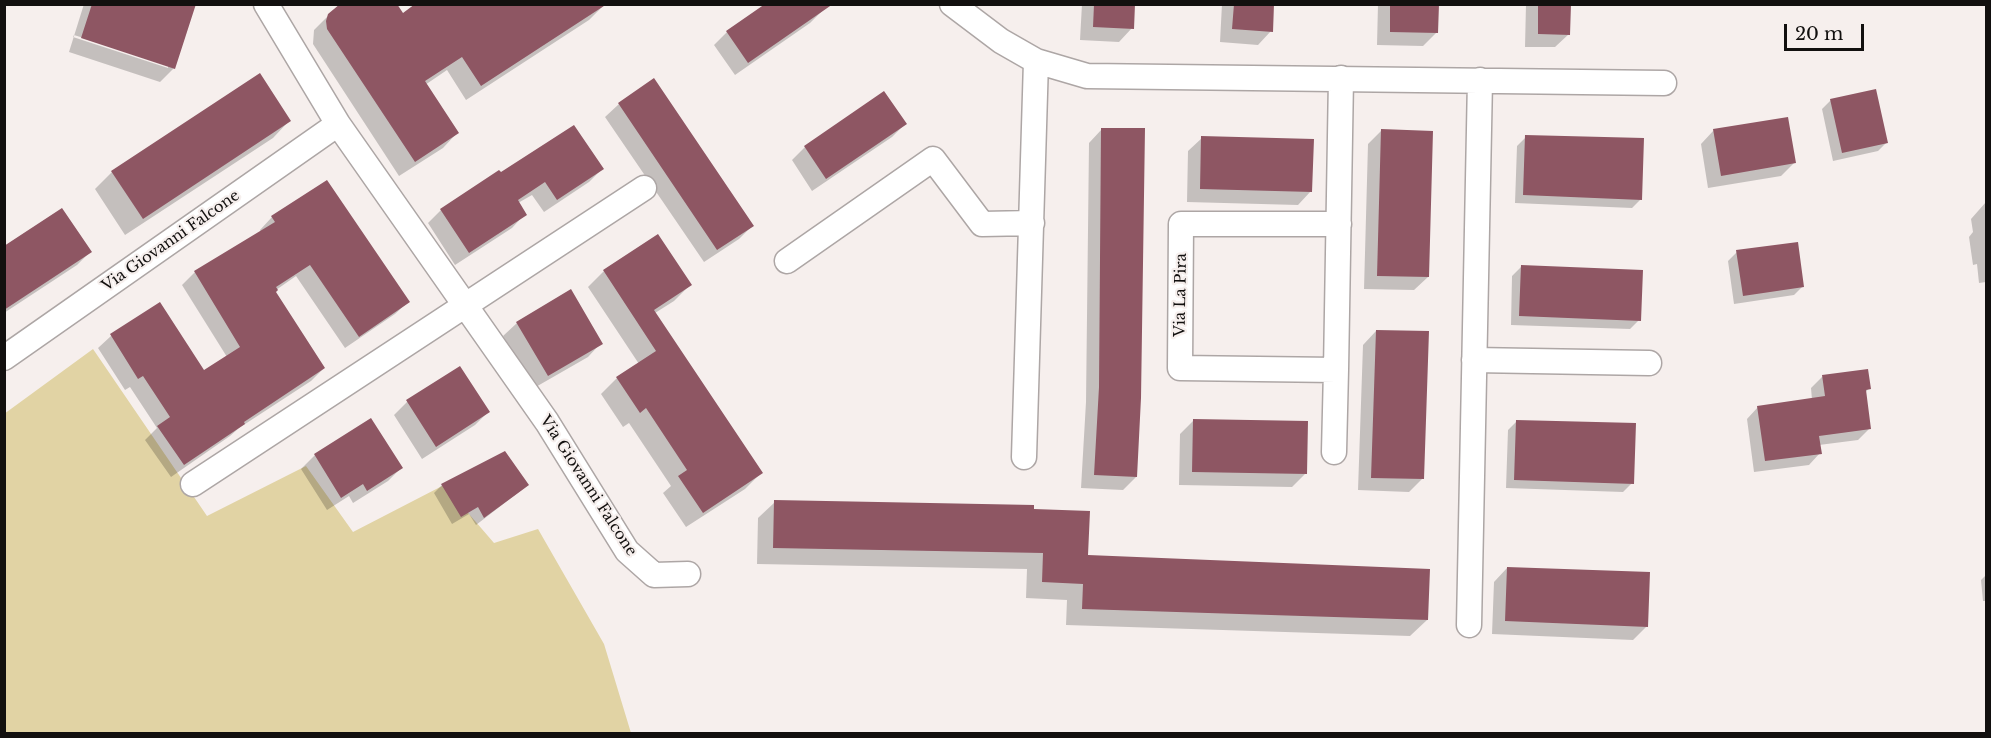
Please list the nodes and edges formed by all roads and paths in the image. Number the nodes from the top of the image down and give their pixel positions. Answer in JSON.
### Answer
{"nodes":[{"id":1,"x":266,"y":4,"type":"edge"},
{"id":2,"x":952,"y":4,"type":"edge"},
{"id":3,"x":1036,"y":61,"type":"junction"},
{"id":4,"x":1341,"y":78,"type":"junction"},
{"id":5,"x":1480,"y":80,"type":"junction"},
{"id":6,"x":1664,"y":83,"type":"dead end"},
{"id":7,"x":338,"y":124,"type":"junction"},
{"id":8,"x":644,"y":188,"type":"dead end"},
{"id":9,"x":1032,"y":223,"type":"junction"},
{"id":10,"x":1338,"y":224,"type":"junction"},
{"id":11,"x":787,"y":261,"type":"dead end"},
{"id":12,"x":466,"y":305,"type":"junction"},
{"id":13,"x":4,"y":358,"type":"edge"},
{"id":14,"x":1474,"y":360,"type":"junction"},
{"id":15,"x":1649,"y":363,"type":"dead end"},
{"id":16,"x":1336,"y":370,"type":"junction"},
{"id":17,"x":1334,"y":452,"type":"dead end"},
{"id":18,"x":1024,"y":457,"type":"dead end"},
{"id":19,"x":193,"y":484,"type":"dead end"},
{"id":20,"x":688,"y":574,"type":"dead end"},
{"id":21,"x":1469,"y":625,"type":"dead end"}],
"edges":[{"from":1,"to":7,"type":"street","name":"Via Giovanni Falcone"},
{"from":2,"to":3,"type":"street"},
{"from":3,"to":4,"type":"street"},
{"from":3,"to":9,"type":"street"},
{"from":4,"to":5,"type":"street"},
{"from":4,"to":10,"type":"street"},
{"from":5,"to":6,"type":"street"},
{"from":5,"to":14,"type":"street"},
{"from":7,"to":12,"type":"street","name":"Via Giovanni Falcone"},
{"from":7,"to":13,"type":"street","name":"Via Giovanni Falcone"},
{"from":8,"to":12,"type":"street"},
{"from":9,"to":11,"type":"street"},
{"from":9,"to":18,"type":"street"},
{"from":10,"to":16,"type":"street"},
{"from":10,"to":16,"type":"street","name":"Via La Pira"},
{"from":12,"to":19,"type":"street"},
{"from":12,"to":20,"type":"street","name":"Via Giovanni Falcone"},
{"from":14,"to":15,"type":"street"},
{"from":14,"to":21,"type":"street"},
{"from":16,"to":17,"type":"street"}]}
